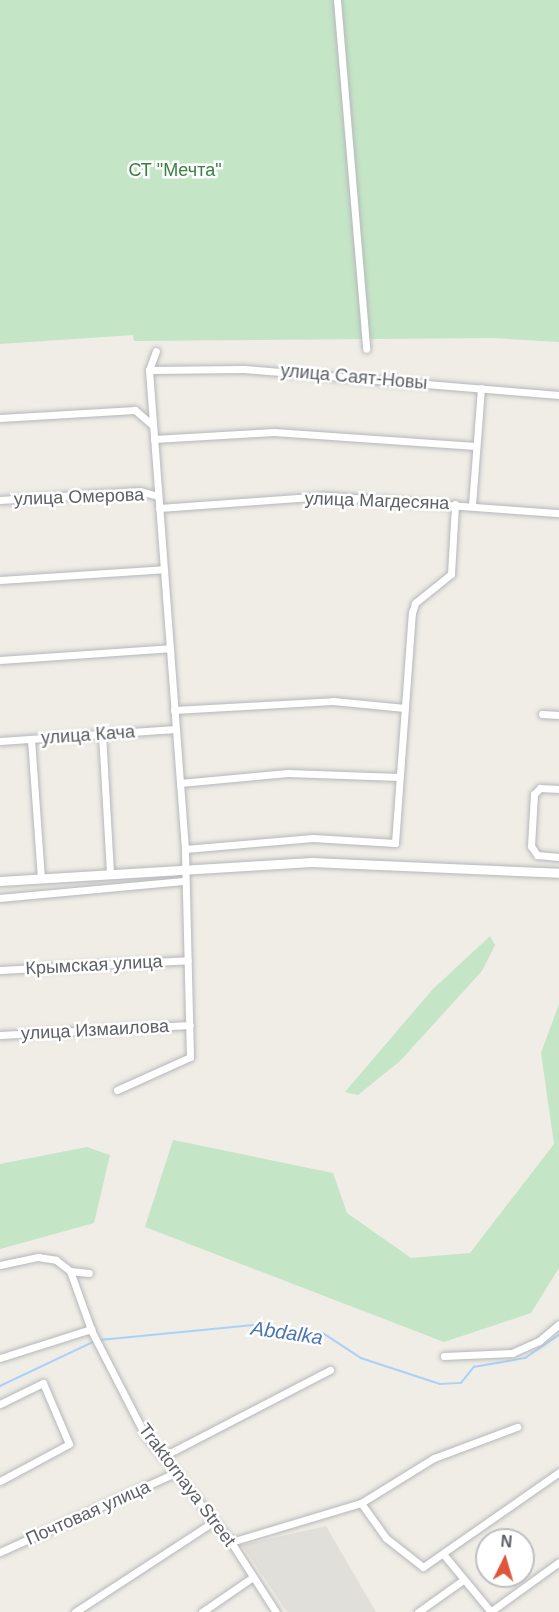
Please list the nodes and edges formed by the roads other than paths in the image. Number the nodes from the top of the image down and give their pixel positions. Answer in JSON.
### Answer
{"nodes":[{"id":1,"x":337,"y":0,"type":"edge"},
{"id":2,"x":366,"y":349,"type":"dead end"},
{"id":3,"x":156,"y":351,"type":"dead end"},
{"id":4,"x":149,"y":370,"type":"junction"},
{"id":5,"x":481,"y":387,"type":"junction"},
{"id":6,"x":559,"y":395,"type":"edge"},
{"id":7,"x":0,"y":418,"type":"edge"},
{"id":8,"x":153,"y":427,"type":"junction"},
{"id":9,"x":154,"y":439,"type":"junction"},
{"id":10,"x":476,"y":446,"type":"junction"},
{"id":11,"x":158,"y":496,"type":"junction"},
{"id":12,"x":0,"y":500,"type":"edge"},
{"id":13,"x":455,"y":504,"type":"junction"},
{"id":14,"x":472,"y":505,"type":"junction"},
{"id":15,"x":159,"y":508,"type":"junction"},
{"id":16,"x":559,"y":513,"type":"edge"},
{"id":17,"x":164,"y":569,"type":"junction"},
{"id":18,"x":0,"y":580,"type":"edge"},
{"id":19,"x":170,"y":648,"type":"junction"},
{"id":20,"x":0,"y":660,"type":"edge"},
{"id":21,"x":405,"y":708,"type":"junction"},
{"id":22,"x":174,"y":710,"type":"junction"},
{"id":23,"x":542,"y":714,"type":"dead end"},
{"id":24,"x":559,"y":715,"type":"edge"},
{"id":25,"x":176,"y":729,"type":"junction"},
{"id":26,"x":102,"y":734,"type":"junction"},
{"id":27,"x":31,"y":739,"type":"junction"},
{"id":28,"x":0,"y":741,"type":"edge"},
{"id":29,"x":399,"y":777,"type":"junction"},
{"id":30,"x":180,"y":783,"type":"junction"},
{"id":31,"x":559,"y":789,"type":"edge"},
{"id":32,"x":184,"y":849,"type":"junction"},
{"id":33,"x":559,"y":857,"type":"edge"},
{"id":34,"x":185,"y":869,"type":"junction"},
{"id":35,"x":559,"y":873,"type":"edge"},
{"id":36,"x":110,"y":874,"type":"junction"},
{"id":37,"x":40,"y":878,"type":"junction"},
{"id":38,"x":0,"y":881,"type":"edge"},
{"id":39,"x":185,"y":881,"type":"junction"},
{"id":40,"x":0,"y":898,"type":"edge"},
{"id":41,"x":188,"y":960,"type":"junction"},
{"id":42,"x":0,"y":970,"type":"edge"},
{"id":43,"x":189,"y":1025,"type":"junction"},
{"id":44,"x":0,"y":1035,"type":"edge"},
{"id":45,"x":117,"y":1090,"type":"dead end"},
{"id":46,"x":0,"y":1265,"type":"edge"},
{"id":47,"x":70,"y":1271,"type":"junction"},
{"id":48,"x":89,"y":1273,"type":"dead end"},
{"id":49,"x":559,"y":1324,"type":"edge"},
{"id":50,"x":92,"y":1331,"type":"junction"},
{"id":51,"x":444,"y":1356,"type":"dead end"},
{"id":52,"x":0,"y":1358,"type":"edge"},
{"id":53,"x":330,"y":1370,"type":"dead end"},
{"id":54,"x":0,"y":1404,"type":"edge"},
{"id":55,"x":517,"y":1427,"type":"dead end"},
{"id":56,"x":164,"y":1456,"type":"junction"},
{"id":57,"x":559,"y":1472,"type":"edge"},
{"id":58,"x":175,"y":1473,"type":"junction"},
{"id":59,"x":0,"y":1480,"type":"edge"},
{"id":60,"x":361,"y":1503,"type":"junction"},
{"id":61,"x":213,"y":1522,"type":"junction"},
{"id":62,"x":231,"y":1542,"type":"junction"},
{"id":63,"x":0,"y":1552,"type":"edge"},
{"id":64,"x":444,"y":1555,"type":"junction"},
{"id":65,"x":559,"y":1562,"type":"edge"},
{"id":66,"x":253,"y":1577,"type":"junction"},
{"id":67,"x":463,"y":1580,"type":"junction"},
{"id":68,"x":75,"y":1612,"type":"edge"},
{"id":69,"x":202,"y":1612,"type":"edge"},
{"id":70,"x":276,"y":1612,"type":"edge"},
{"id":71,"x":418,"y":1612,"type":"edge"},
{"id":72,"x":490,"y":1612,"type":"edge"}],
"edges":[{"from":1,"to":2,"type":"street"},
{"from":3,"to":4,"type":"street"},
{"from":4,"to":5,"type":"street","name":"улица Саят-Новы"},
{"from":4,"to":8,"type":"street"},
{"from":5,"to":6,"type":"street","name":"улица Саят-Новы"},
{"from":5,"to":10,"type":"street"},
{"from":7,"to":8,"type":"street"},
{"from":8,"to":9,"type":"street"},
{"from":9,"to":10,"type":"street"},
{"from":9,"to":11,"type":"street"},
{"from":10,"to":14,"type":"street"},
{"from":11,"to":12,"type":"street","name":"улица Омерова"},
{"from":11,"to":15,"type":"street"},
{"from":13,"to":14,"type":"street","name":"улица Магдесяна"},
{"from":13,"to":15,"type":"street","name":"улица Магдесяна"},
{"from":13,"to":21,"type":"street"},
{"from":14,"to":16,"type":"street","name":"улица Магдесяна"},
{"from":15,"to":17,"type":"street"},
{"from":17,"to":18,"type":"street"},
{"from":17,"to":19,"type":"street"},
{"from":19,"to":20,"type":"street"},
{"from":19,"to":22,"type":"street"},
{"from":21,"to":22,"type":"street"},
{"from":21,"to":29,"type":"street"},
{"from":22,"to":25,"type":"street"},
{"from":23,"to":24,"type":"street"},
{"from":25,"to":26,"type":"street","name":"улица Кача"},
{"from":25,"to":30,"type":"street"},
{"from":26,"to":27,"type":"street","name":"улица Кача"},
{"from":26,"to":36,"type":"street"},
{"from":27,"to":28,"type":"street","name":"улица Кача"},
{"from":27,"to":37,"type":"street"},
{"from":29,"to":30,"type":"street"},
{"from":29,"to":32,"type":"street"},
{"from":30,"to":32,"type":"street"},
{"from":31,"to":33,"type":"street"},
{"from":32,"to":34,"type":"street"},
{"from":34,"to":35,"type":"main road"},
{"from":34,"to":36,"type":"main road"},
{"from":34,"to":39,"type":"street"},
{"from":36,"to":37,"type":"main road"},
{"from":37,"to":38,"type":"main road"},
{"from":39,"to":40,"type":"street"},
{"from":39,"to":41,"type":"street"},
{"from":41,"to":42,"type":"street","name":"Крымская улица"},
{"from":41,"to":43,"type":"street"},
{"from":43,"to":44,"type":"street","name":"улица Измаилова"},
{"from":43,"to":45,"type":"street"},
{"from":46,"to":47,"type":"street","name":"Traktornaya Street"},
{"from":47,"to":48,"type":"street"},
{"from":47,"to":50,"type":"street","name":"Traktornaya Street"},
{"from":49,"to":51,"type":"street"},
{"from":50,"to":52,"type":"street"},
{"from":50,"to":56,"type":"street","name":"Traktornaya Street"},
{"from":53,"to":56,"type":"street"},
{"from":54,"to":59,"type":"street"},
{"from":55,"to":60,"type":"street"},
{"from":56,"to":58,"type":"street","name":"Traktornaya Street"},
{"from":57,"to":64,"type":"street"},
{"from":58,"to":61,"type":"street","name":"Traktornaya Street"},
{"from":58,"to":63,"type":"street","name":"Почтовая улица"},
{"from":60,"to":62,"type":"street"},
{"from":60,"to":64,"type":"street"},
{"from":61,"to":62,"type":"street","name":"Traktornaya Street"},
{"from":61,"to":68,"type":"street"},
{"from":62,"to":66,"type":"street","name":"Traktornaya Street"},
{"from":64,"to":67,"type":"street"},
{"from":65,"to":72,"type":"street"},
{"from":66,"to":69,"type":"street"},
{"from":66,"to":70,"type":"street","name":"Traktornaya Street"},
{"from":67,"to":71,"type":"street"},
{"from":67,"to":72,"type":"street"}]}
